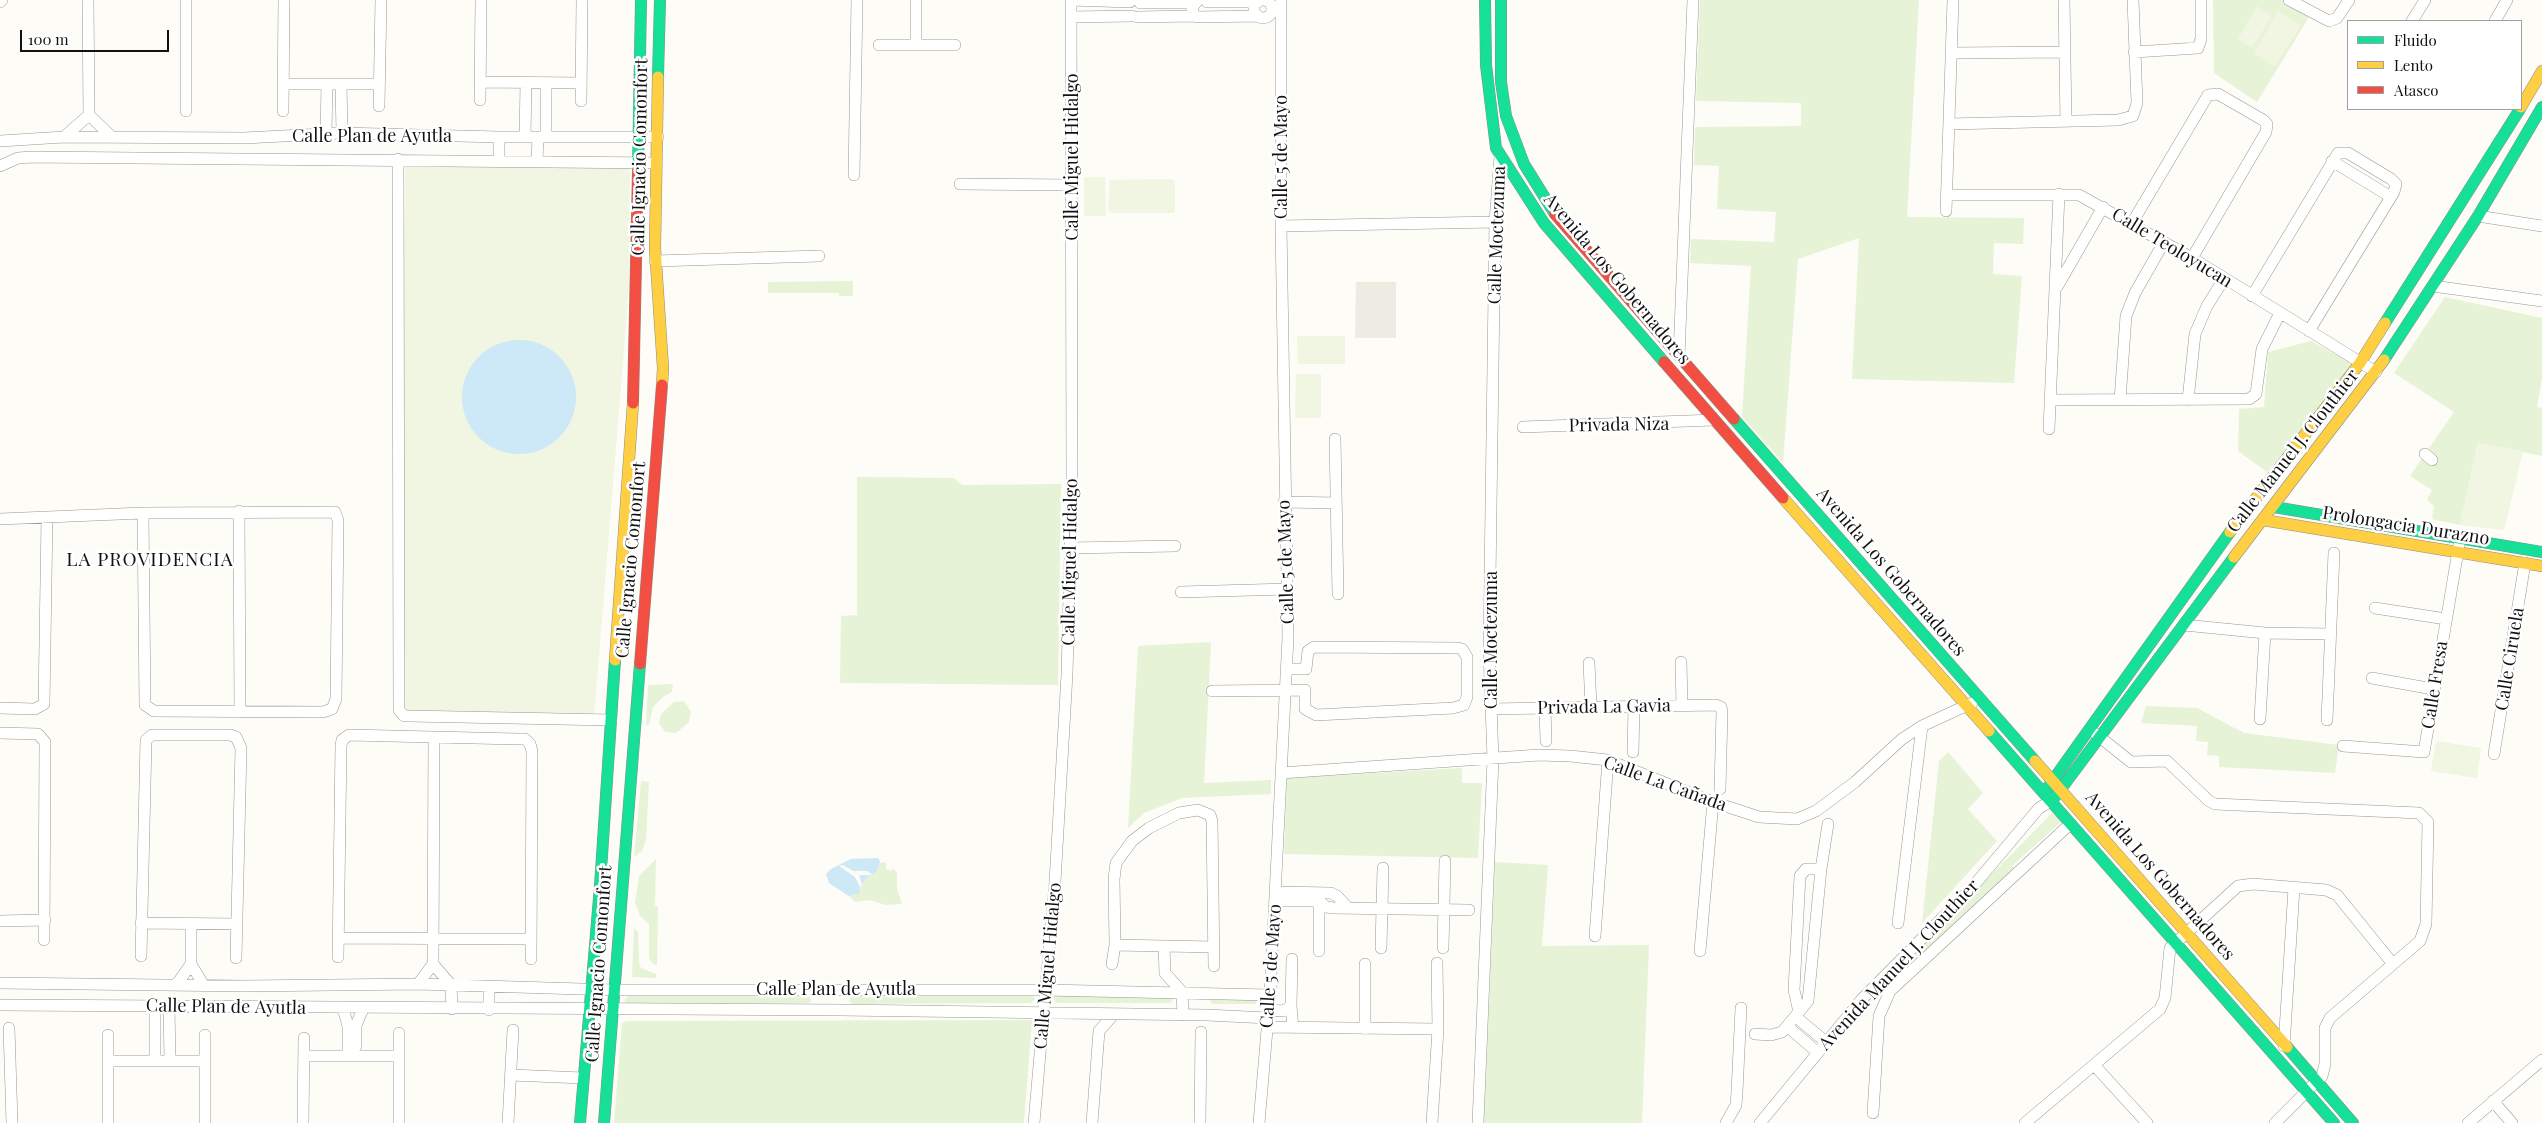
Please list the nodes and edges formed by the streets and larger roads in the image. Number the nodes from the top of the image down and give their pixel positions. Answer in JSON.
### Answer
{"nodes":[{"id":1,"x":88,"y":0,"type":"edge"},
{"id":2,"x":186,"y":0,"type":"edge"},
{"id":3,"x":284,"y":0,"type":"edge"},
{"id":4,"x":381,"y":0,"type":"edge"},
{"id":5,"x":481,"y":0,"type":"edge"},
{"id":6,"x":582,"y":0,"type":"edge"},
{"id":7,"x":641,"y":0,"type":"edge"},
{"id":8,"x":660,"y":0,"type":"edge"},
{"id":9,"x":857,"y":0,"type":"edge"},
{"id":10,"x":916,"y":0,"type":"edge"},
{"id":11,"x":1071,"y":0,"type":"edge"},
{"id":12,"x":1281,"y":0,"type":"edge"},
{"id":13,"x":1485,"y":0,"type":"edge"},
{"id":14,"x":1502,"y":0,"type":"edge"},
{"id":15,"x":1693,"y":0,"type":"edge"},
{"id":16,"x":1954,"y":0,"type":"edge"},
{"id":17,"x":2064,"y":0,"type":"edge"},
{"id":18,"x":2133,"y":0,"type":"edge"},
{"id":19,"x":2201,"y":0,"type":"edge"},
{"id":20,"x":2289,"y":0,"type":"edge"},
{"id":21,"x":2349,"y":0,"type":"edge"},
{"id":22,"x":2426,"y":0,"type":"edge"},
{"id":23,"x":2507,"y":0,"type":"edge"},
{"id":24,"x":1201,"y":1,"type":"edge"},
{"id":25,"x":1135,"y":2,"type":"junction"},
{"id":26,"x":1201,"y":16,"type":"junction"},
{"id":27,"x":1071,"y":17,"type":"junction"},
{"id":28,"x":1134,"y":17,"type":"junction"},
{"id":29,"x":2413,"y":20,"type":"edge"},
{"id":30,"x":2496,"y":20,"type":"edge"},
{"id":31,"x":879,"y":44,"type":"dead end"},
{"id":32,"x":916,"y":45,"type":"junction"},
{"id":33,"x":955,"y":45,"type":"dead end"},
{"id":34,"x":2065,"y":52,"type":"junction"},
{"id":35,"x":2134,"y":52,"type":"junction"},
{"id":36,"x":1952,"y":53,"type":"junction"},
{"id":37,"x":2542,"y":72,"type":"edge"},
{"id":38,"x":480,"y":82,"type":"junction"},
{"id":39,"x":526,"y":83,"type":"junction"},
{"id":40,"x":546,"y":83,"type":"junction"},
{"id":41,"x":283,"y":84,"type":"junction"},
{"id":42,"x":379,"y":84,"type":"junction"},
{"id":43,"x":581,"y":84,"type":"junction"},
{"id":44,"x":327,"y":85,"type":"junction"},
{"id":45,"x":342,"y":85,"type":"junction"},
{"id":46,"x":480,"y":100,"type":"dead end"},
{"id":47,"x":581,"y":101,"type":"dead end"},
{"id":48,"x":2522,"y":105,"type":"edge"},
{"id":49,"x":379,"y":106,"type":"dead end"},
{"id":50,"x":2542,"y":108,"type":"edge"},
{"id":51,"x":2519,"y":110,"type":"edge"},
{"id":52,"x":186,"y":111,"type":"dead end"},
{"id":53,"x":283,"y":111,"type":"dead end"},
{"id":54,"x":89,"y":115,"type":"junction"},
{"id":55,"x":2066,"y":121,"type":"junction"},
{"id":56,"x":1949,"y":124,"type":"junction"},
{"id":57,"x":342,"y":133,"type":"junction"},
{"id":58,"x":326,"y":134,"type":"junction"},
{"id":59,"x":64,"y":137,"type":"junction"},
{"id":60,"x":112,"y":137,"type":"junction"},
{"id":61,"x":500,"y":137,"type":"junction"},
{"id":62,"x":526,"y":137,"type":"junction"},
{"id":63,"x":542,"y":137,"type":"junction"},
{"id":64,"x":639,"y":137,"type":"junction"},
{"id":65,"x":658,"y":137,"type":"junction"},
{"id":66,"x":223,"y":138,"type":"junction"},
{"id":67,"x":244,"y":138,"type":"junction"},
{"id":68,"x":0,"y":141,"type":"edge"},
{"id":69,"x":2495,"y":150,"type":"junction"},
{"id":70,"x":1500,"y":156,"type":"junction"},
{"id":71,"x":245,"y":159,"type":"junction"},
{"id":72,"x":398,"y":159,"type":"junction"},
{"id":73,"x":223,"y":160,"type":"junction"},
{"id":74,"x":499,"y":160,"type":"junction"},
{"id":75,"x":537,"y":161,"type":"junction"},
{"id":76,"x":2511,"y":161,"type":"junction"},
{"id":77,"x":639,"y":162,"type":"junction"},
{"id":78,"x":656,"y":163,"type":"junction"},
{"id":79,"x":0,"y":166,"type":"edge"},
{"id":80,"x":854,"y":175,"type":"dead end"},
{"id":81,"x":960,"y":184,"type":"dead end"},
{"id":82,"x":1072,"y":185,"type":"junction"},
{"id":83,"x":2059,"y":194,"type":"junction"},
{"id":84,"x":1947,"y":195,"type":"junction"},
{"id":85,"x":2103,"y":207,"type":"junction"},
{"id":86,"x":1946,"y":210,"type":"dead end"},
{"id":87,"x":2478,"y":216,"type":"junction"},
{"id":88,"x":1495,"y":222,"type":"junction"},
{"id":89,"x":2132,"y":223,"type":"junction"},
{"id":90,"x":1281,"y":226,"type":"junction"},
{"id":91,"x":2542,"y":226,"type":"edge"},
{"id":92,"x":2164,"y":242,"type":"junction"},
{"id":93,"x":819,"y":256,"type":"dead end"},
{"id":94,"x":2192,"y":258,"type":"junction"},
{"id":95,"x":655,"y":261,"type":"junction"},
{"id":96,"x":2224,"y":279,"type":"junction"},
{"id":97,"x":2433,"y":286,"type":"junction"},
{"id":98,"x":2056,"y":289,"type":"junction"},
{"id":99,"x":2252,"y":296,"type":"junction"},
{"id":100,"x":2542,"y":302,"type":"edge"},
{"id":101,"x":2280,"y":313,"type":"junction"},
{"id":102,"x":2309,"y":331,"type":"junction"},
{"id":103,"x":1679,"y":356,"type":"junction"},
{"id":104,"x":2360,"y":363,"type":"junction"},
{"id":105,"x":2376,"y":372,"type":"junction"},
{"id":106,"x":2051,"y":400,"type":"junction"},
{"id":107,"x":2120,"y":400,"type":"junction"},
{"id":108,"x":2188,"y":400,"type":"junction"},
{"id":109,"x":1714,"y":420,"type":"junction"},
{"id":110,"x":1523,"y":427,"type":"dead end"},
{"id":111,"x":2049,"y":429,"type":"dead end"},
{"id":112,"x":1750,"y":438,"type":"junction"},
{"id":113,"x":1335,"y":439,"type":"dead end"},
{"id":114,"x":1740,"y":448,"type":"junction"},
{"id":115,"x":1284,"y":502,"type":"junction"},
{"id":116,"x":1336,"y":503,"type":"junction"},
{"id":117,"x":2274,"y":507,"type":"junction"},
{"id":118,"x":239,"y":511,"type":"junction"},
{"id":119,"x":143,"y":513,"type":"junction"},
{"id":120,"x":2337,"y":517,"type":"junction"},
{"id":121,"x":46,"y":518,"type":"junction"},
{"id":122,"x":0,"y":519,"type":"edge"},
{"id":123,"x":2263,"y":520,"type":"junction"},
{"id":124,"x":2334,"y":531,"type":"junction"},
{"id":125,"x":2461,"y":538,"type":"junction"},
{"id":126,"x":1175,"y":546,"type":"dead end"},
{"id":127,"x":1070,"y":548,"type":"junction"},
{"id":128,"x":2334,"y":552,"type":"dead end"},
{"id":129,"x":2458,"y":552,"type":"junction"},
{"id":130,"x":2542,"y":552,"type":"edge"},
{"id":131,"x":2526,"y":563,"type":"junction"},
{"id":132,"x":2542,"y":566,"type":"edge"},
{"id":133,"x":1288,"y":590,"type":"junction"},
{"id":134,"x":1181,"y":592,"type":"dead end"},
{"id":135,"x":1338,"y":594,"type":"dead end"},
{"id":136,"x":2375,"y":608,"type":"dead end"},
{"id":137,"x":2446,"y":619,"type":"junction"},
{"id":138,"x":2184,"y":625,"type":"junction"},
{"id":139,"x":2266,"y":633,"type":"junction"},
{"id":140,"x":2329,"y":634,"type":"junction"},
{"id":141,"x":1681,"y":662,"type":"dead end"},
{"id":142,"x":1590,"y":663,"type":"dead end"},
{"id":143,"x":1288,"y":668,"type":"junction"},
{"id":144,"x":2372,"y":678,"type":"dead end"},
{"id":145,"x":2433,"y":689,"type":"junction"},
{"id":146,"x":1287,"y":690,"type":"junction"},
{"id":147,"x":1212,"y":691,"type":"dead end"},
{"id":148,"x":1980,"y":700,"type":"junction"},
{"id":149,"x":1634,"y":706,"type":"junction"},
{"id":150,"x":1682,"y":706,"type":"junction"},
{"id":151,"x":1965,"y":706,"type":"junction"},
{"id":152,"x":1591,"y":707,"type":"junction"},
{"id":153,"x":0,"y":708,"type":"edge"},
{"id":154,"x":1546,"y":708,"type":"junction"},
{"id":155,"x":1491,"y":709,"type":"junction"},
{"id":156,"x":240,"y":712,"type":"junction"},
{"id":157,"x":2260,"y":718,"type":"dead end"},
{"id":158,"x":611,"y":720,"type":"junction"},
{"id":159,"x":2327,"y":720,"type":"dead end"},
{"id":160,"x":1922,"y":726,"type":"junction"},
{"id":161,"x":2089,"y":729,"type":"junction"},
{"id":162,"x":0,"y":733,"type":"edge"},
{"id":163,"x":434,"y":738,"type":"junction"},
{"id":164,"x":2100,"y":738,"type":"junction"},
{"id":165,"x":1546,"y":741,"type":"dead end"},
{"id":166,"x":2343,"y":746,"type":"dead end"},
{"id":167,"x":1633,"y":752,"type":"dead end"},
{"id":168,"x":2494,"y":754,"type":"dead end"},
{"id":169,"x":1493,"y":759,"type":"junction"},
{"id":170,"x":1608,"y":760,"type":"junction"},
{"id":171,"x":1281,"y":774,"type":"junction"},
{"id":172,"x":2053,"y":780,"type":"junction"},
{"id":173,"x":1720,"y":789,"type":"dead end"},
{"id":174,"x":2062,"y":790,"type":"junction"},
{"id":175,"x":2047,"y":797,"type":"junction"},
{"id":176,"x":1712,"y":802,"type":"junction"},
{"id":177,"x":1828,"y":824,"type":"dead end"},
{"id":178,"x":2069,"y":825,"type":"junction"},
{"id":179,"x":1444,"y":861,"type":"dead end"},
{"id":180,"x":1383,"y":868,"type":"dead end"},
{"id":181,"x":1821,"y":869,"type":"junction"},
{"id":182,"x":2294,"y":888,"type":"junction"},
{"id":183,"x":1276,"y":896,"type":"junction"},
{"id":184,"x":1319,"y":901,"type":"junction"},
{"id":185,"x":1348,"y":908,"type":"junction"},
{"id":186,"x":1382,"y":909,"type":"junction"},
{"id":187,"x":1446,"y":910,"type":"junction"},
{"id":188,"x":1469,"y":910,"type":"dead end"},
{"id":189,"x":45,"y":920,"type":"junction"},
{"id":190,"x":0,"y":921,"type":"edge"},
{"id":191,"x":141,"y":923,"type":"junction"},
{"id":192,"x":1898,"y":923,"type":"dead end"},
{"id":193,"x":191,"y":924,"type":"junction"},
{"id":194,"x":237,"y":924,"type":"junction"},
{"id":195,"x":2185,"y":934,"type":"junction"},
{"id":196,"x":1595,"y":936,"type":"dead end"},
{"id":197,"x":338,"y":938,"type":"junction"},
{"id":198,"x":531,"y":939,"type":"junction"},
{"id":199,"x":44,"y":940,"type":"dead end"},
{"id":200,"x":434,"y":940,"type":"junction"},
{"id":201,"x":2173,"y":943,"type":"junction"},
{"id":202,"x":1115,"y":946,"type":"junction"},
{"id":203,"x":1164,"y":946,"type":"junction"},
{"id":204,"x":1214,"y":947,"type":"junction"},
{"id":205,"x":1381,"y":948,"type":"dead end"},
{"id":206,"x":1443,"y":948,"type":"dead end"},
{"id":207,"x":1319,"y":951,"type":"dead end"},
{"id":208,"x":1700,"y":951,"type":"dead end"},
{"id":209,"x":141,"y":956,"type":"dead end"},
{"id":210,"x":338,"y":957,"type":"dead end"},
{"id":211,"x":236,"y":958,"type":"dead end"},
{"id":212,"x":530,"y":959,"type":"dead end"},
{"id":213,"x":1292,"y":959,"type":"dead end"},
{"id":214,"x":1437,"y":963,"type":"dead end"},
{"id":215,"x":191,"y":964,"type":"junction"},
{"id":216,"x":433,"y":964,"type":"junction"},
{"id":217,"x":1112,"y":964,"type":"dead end"},
{"id":218,"x":1365,"y":964,"type":"dead end"},
{"id":219,"x":2393,"y":964,"type":"junction"},
{"id":220,"x":1214,"y":966,"type":"dead end"},
{"id":221,"x":1165,"y":973,"type":"junction"},
{"id":222,"x":0,"y":982,"type":"edge"},
{"id":223,"x":177,"y":984,"type":"junction"},
{"id":224,"x":203,"y":984,"type":"junction"},
{"id":225,"x":418,"y":984,"type":"junction"},
{"id":226,"x":451,"y":985,"type":"junction"},
{"id":227,"x":245,"y":986,"type":"junction"},
{"id":228,"x":268,"y":986,"type":"junction"},
{"id":229,"x":489,"y":986,"type":"junction"},
{"id":230,"x":591,"y":989,"type":"junction"},
{"id":231,"x":820,"y":989,"type":"junction"},
{"id":232,"x":841,"y":989,"type":"junction"},
{"id":233,"x":614,"y":990,"type":"junction"},
{"id":234,"x":1046,"y":990,"type":"junction"},
{"id":235,"x":1149,"y":992,"type":"junction"},
{"id":236,"x":1182,"y":992,"type":"junction"},
{"id":237,"x":1206,"y":992,"type":"junction"},
{"id":238,"x":1270,"y":995,"type":"junction"},
{"id":239,"x":0,"y":1005,"type":"edge"},
{"id":240,"x":155,"y":1006,"type":"junction"},
{"id":241,"x":1291,"y":1006,"type":"junction"},
{"id":242,"x":169,"y":1007,"type":"junction"},
{"id":243,"x":245,"y":1008,"type":"junction"},
{"id":244,"x":268,"y":1008,"type":"junction"},
{"id":245,"x":343,"y":1008,"type":"junction"},
{"id":246,"x":1741,"y":1008,"type":"dead end"},
{"id":247,"x":363,"y":1009,"type":"junction"},
{"id":248,"x":452,"y":1009,"type":"junction"},
{"id":249,"x":489,"y":1010,"type":"junction"},
{"id":250,"x":590,"y":1010,"type":"junction"},
{"id":251,"x":613,"y":1010,"type":"junction"},
{"id":252,"x":841,"y":1010,"type":"junction"},
{"id":253,"x":820,"y":1011,"type":"junction"},
{"id":254,"x":1044,"y":1014,"type":"junction"},
{"id":255,"x":1083,"y":1014,"type":"junction"},
{"id":256,"x":1114,"y":1014,"type":"junction"},
{"id":257,"x":1183,"y":1015,"type":"junction"},
{"id":258,"x":1207,"y":1015,"type":"junction"},
{"id":259,"x":1798,"y":1015,"type":"junction"},
{"id":260,"x":1268,"y":1019,"type":"junction"},
{"id":261,"x":352,"y":1026,"type":"junction"},
{"id":262,"x":1788,"y":1027,"type":"junction"},
{"id":263,"x":9,"y":1028,"type":"dead end"},
{"id":264,"x":1293,"y":1028,"type":"junction"},
{"id":265,"x":1365,"y":1029,"type":"junction"},
{"id":266,"x":1438,"y":1029,"type":"junction"},
{"id":267,"x":513,"y":1030,"type":"dead end"},
{"id":268,"x":1099,"y":1031,"type":"junction"},
{"id":269,"x":1200,"y":1032,"type":"dead end"},
{"id":270,"x":399,"y":1033,"type":"dead end"},
{"id":271,"x":1755,"y":1034,"type":"dead end"},
{"id":272,"x":108,"y":1035,"type":"dead end"},
{"id":273,"x":206,"y":1035,"type":"dead end"},
{"id":274,"x":304,"y":1038,"type":"dead end"},
{"id":275,"x":1826,"y":1042,"type":"junction"},
{"id":276,"x":2284,"y":1046,"type":"junction"},
{"id":277,"x":1817,"y":1052,"type":"junction"},
{"id":278,"x":5,"y":1055,"type":"edge"},
{"id":279,"x":304,"y":1056,"type":"junction"},
{"id":280,"x":352,"y":1056,"type":"junction"},
{"id":281,"x":398,"y":1056,"type":"junction"},
{"id":282,"x":155,"y":1060,"type":"junction"},
{"id":283,"x":170,"y":1060,"type":"junction"},
{"id":284,"x":2542,"y":1060,"type":"edge"},
{"id":285,"x":205,"y":1061,"type":"junction"},
{"id":286,"x":108,"y":1062,"type":"junction"},
{"id":287,"x":2095,"y":1066,"type":"junction"},
{"id":288,"x":511,"y":1075,"type":"junction"},
{"id":289,"x":584,"y":1078,"type":"junction"},
{"id":290,"x":2318,"y":1083,"type":"junction"},
{"id":291,"x":2307,"y":1092,"type":"junction"},
{"id":292,"x":2493,"y":1101,"type":"junction"},
{"id":293,"x":1874,"y":1113,"type":"dead end"},
{"id":294,"x":1731,"y":1121,"type":"edge"},
{"id":295,"x":12,"y":1123,"type":"edge"},
{"id":296,"x":108,"y":1123,"type":"edge"},
{"id":297,"x":205,"y":1123,"type":"edge"},
{"id":298,"x":303,"y":1123,"type":"edge"},
{"id":299,"x":399,"y":1123,"type":"edge"},
{"id":300,"x":508,"y":1123,"type":"edge"},
{"id":301,"x":580,"y":1123,"type":"edge"},
{"id":302,"x":604,"y":1123,"type":"edge"},
{"id":303,"x":1034,"y":1123,"type":"edge"},
{"id":304,"x":1092,"y":1123,"type":"edge"},
{"id":305,"x":1200,"y":1123,"type":"edge"},
{"id":306,"x":1259,"y":1123,"type":"edge"},
{"id":307,"x":1432,"y":1123,"type":"edge"},
{"id":308,"x":1478,"y":1123,"type":"edge"},
{"id":309,"x":1760,"y":1123,"type":"edge"},
{"id":310,"x":2025,"y":1123,"type":"edge"},
{"id":311,"x":2147,"y":1123,"type":"edge"},
{"id":312,"x":2275,"y":1123,"type":"edge"},
{"id":313,"x":2334,"y":1123,"type":"edge"},
{"id":314,"x":2352,"y":1123,"type":"edge"},
{"id":315,"x":2468,"y":1123,"type":"edge"},
{"id":316,"x":2512,"y":1123,"type":"edge"}],
"edges":[{"from":1,"to":54,"type":"street"},
{"from":2,"to":52,"type":"street"},
{"from":3,"to":41,"type":"street"},
{"from":4,"to":42,"type":"street"},
{"from":5,"to":38,"type":"street"},
{"from":6,"to":43,"type":"street"},
{"from":7,"to":64,"type":"street","name":"Calle Ignacio Comonfort"},
{"from":8,"to":65,"type":"street","name":"Calle Ignacio Comonfort"},
{"from":9,"to":80,"type":"street"},
{"from":10,"to":32,"type":"street"},
{"from":11,"to":25,"type":"street"},
{"from":11,"to":27,"type":"street","name":"Calle Miguel Hidalgo"},
{"from":12,"to":90,"type":"street","name":"Calle 5 de Mayo"},
{"from":13,"to":70,"type":"street","name":"Avenida Los Gobernadores"},
{"from":14,"to":103,"type":"street","name":"Avenida Los Gobernadores"},
{"from":15,"to":103,"type":"street"},
{"from":16,"to":36,"type":"street"},
{"from":17,"to":34,"type":"street"},
{"from":18,"to":35,"type":"street"},
{"from":19,"to":35,"type":"street"},
{"from":20,"to":21,"type":"street"},
{"from":22,"to":29,"type":"street"},
{"from":23,"to":30,"type":"street"},
{"from":24,"to":25,"type":"street"},
{"from":24,"to":26,"type":"street"},
{"from":24,"to":26,"type":"street"},
{"from":24,"to":26,"type":"street"},
{"from":25,"to":28,"type":"street"},
{"from":26,"to":28,"type":"street"},
{"from":27,"to":28,"type":"street"},
{"from":27,"to":82,"type":"street","name":"Calle Miguel Hidalgo"},
{"from":31,"to":32,"type":"street"},
{"from":32,"to":33,"type":"street"},
{"from":34,"to":36,"type":"street"},
{"from":34,"to":55,"type":"street"},
{"from":35,"to":55,"type":"street"},
{"from":36,"to":56,"type":"street"},
{"from":37,"to":48,"type":"street","name":"Calle Manuel J. Clouthier"},
{"from":38,"to":39,"type":"street"},
{"from":38,"to":46,"type":"street"},
{"from":39,"to":40,"type":"street"},
{"from":39,"to":62,"type":"street"},
{"from":40,"to":43,"type":"street"},
{"from":40,"to":63,"type":"street"},
{"from":41,"to":44,"type":"street"},
{"from":41,"to":53,"type":"street"},
{"from":42,"to":45,"type":"street"},
{"from":42,"to":49,"type":"street"},
{"from":43,"to":47,"type":"street"},
{"from":44,"to":45,"type":"street"},
{"from":44,"to":58,"type":"street"},
{"from":45,"to":57,"type":"street"},
{"from":50,"to":76,"type":"street","name":"Calle Manuel J. Clouthier"},
{"from":51,"to":69,"type":"street","name":"Calle Manuel J. Clouthier"},
{"from":54,"to":59,"type":"street"},
{"from":54,"to":60,"type":"street"},
{"from":55,"to":56,"type":"street"},
{"from":56,"to":84,"type":"street"},
{"from":57,"to":58,"type":"street","name":"Calle Plan de Ayutla"},
{"from":57,"to":61,"type":"street","name":"Calle Plan de Ayutla"},
{"from":58,"to":67,"type":"street","name":"Calle Plan de Ayutla"},
{"from":59,"to":60,"type":"street","name":"Calle Plan de Ayutla"},
{"from":59,"to":68,"type":"street","name":"Calle Plan de Ayutla"},
{"from":60,"to":66,"type":"street","name":"Calle Plan de Ayutla"},
{"from":61,"to":62,"type":"street","name":"Calle Plan de Ayutla"},
{"from":61,"to":74,"type":"street"},
{"from":62,"to":63,"type":"street","name":"Calle Plan de Ayutla"},
{"from":63,"to":64,"type":"street","name":"Calle Plan de Ayutla"},
{"from":63,"to":75,"type":"street"},
{"from":64,"to":65,"type":"street","name":"Calle Plan de Ayutla"},
{"from":64,"to":77,"type":"street","name":"Calle Ignacio Comonfort"},
{"from":65,"to":78,"type":"street","name":"Calle Ignacio Comonfort"},
{"from":66,"to":67,"type":"street","name":"Calle Plan de Ayutla"},
{"from":66,"to":73,"type":"street"},
{"from":67,"to":71,"type":"street"},
{"from":69,"to":76,"type":"street"},
{"from":69,"to":104,"type":"street","name":"Calle Manuel J. Clouthier"},
{"from":70,"to":88,"type":"street","name":"Calle Moctezuma"},
{"from":70,"to":109,"type":"street","name":"Avenida Los Gobernadores"},
{"from":71,"to":72,"type":"street","name":"Calle Plan de Ayutla"},
{"from":71,"to":73,"type":"street","name":"Calle Plan de Ayutla"},
{"from":72,"to":74,"type":"street","name":"Calle Plan de Ayutla"},
{"from":72,"to":158,"type":"street"},
{"from":73,"to":79,"type":"street","name":"Calle Plan de Ayutla"},
{"from":74,"to":75,"type":"street","name":"Calle Plan de Ayutla"},
{"from":75,"to":77,"type":"street","name":"Calle Plan de Ayutla"},
{"from":76,"to":87,"type":"street","name":"Calle Manuel J. Clouthier"},
{"from":77,"to":78,"type":"street","name":"Calle Plan de Ayutla"},
{"from":77,"to":158,"type":"street","name":"Calle Ignacio Comonfort"},
{"from":78,"to":95,"type":"street","name":"Calle Ignacio Comonfort"},
{"from":81,"to":82,"type":"street"},
{"from":82,"to":127,"type":"street","name":"Calle Miguel Hidalgo"},
{"from":83,"to":84,"type":"street","name":"Calle Teoloyucan"},
{"from":83,"to":85,"type":"street","name":"Calle Teoloyucan"},
{"from":83,"to":98,"type":"street"},
{"from":84,"to":86,"type":"street"},
{"from":85,"to":89,"type":"street","name":"Calle Teoloyucan"},
{"from":85,"to":98,"type":"street"},
{"from":87,"to":91,"type":"street"},
{"from":87,"to":97,"type":"street","name":"Calle Manuel J. Clouthier"},
{"from":88,"to":90,"type":"street"},
{"from":88,"to":155,"type":"street","name":"Calle Moctezuma"},
{"from":89,"to":92,"type":"street","name":"Calle Teoloyucan"},
{"from":89,"to":94,"type":"street"},
{"from":90,"to":115,"type":"street","name":"Calle 5 de Mayo"},
{"from":92,"to":94,"type":"street","name":"Calle Teoloyucan"},
{"from":92,"to":107,"type":"street"},
{"from":93,"to":95,"type":"street"},
{"from":94,"to":96,"type":"street","name":"Calle Teoloyucan"},
{"from":95,"to":233,"type":"street","name":"Calle Ignacio Comonfort"},
{"from":96,"to":99,"type":"street","name":"Calle Teoloyucan"},
{"from":96,"to":108,"type":"street"},
{"from":97,"to":100,"type":"street"},
{"from":97,"to":105,"type":"street","name":"Calle Manuel J. Clouthier"},
{"from":98,"to":106,"type":"street"},
{"from":99,"to":101,"type":"street","name":"Calle Teoloyucan"},
{"from":99,"to":102,"type":"street"},
{"from":101,"to":102,"type":"street","name":"Calle Teoloyucan"},
{"from":101,"to":108,"type":"street"},
{"from":102,"to":104,"type":"street","name":"Calle Teoloyucan"},
{"from":103,"to":112,"type":"street","name":"Avenida Los Gobernadores"},
{"from":104,"to":105,"type":"street","name":"Calle Teoloyucan"},
{"from":104,"to":161,"type":"street","name":"Calle Manuel J. Clouthier"},
{"from":105,"to":117,"type":"street","name":"Calle Manuel J. Clouthier"},
{"from":106,"to":107,"type":"street"},
{"from":106,"to":111,"type":"street"},
{"from":107,"to":108,"type":"street"},
{"from":109,"to":110,"type":"street","name":"Privada Niza"},
{"from":109,"to":114,"type":"street","name":"Avenida Los Gobernadores"},
{"from":112,"to":114,"type":"street"},
{"from":112,"to":148,"type":"street","name":"Avenida Los Gobernadores"},
{"from":113,"to":116,"type":"street"},
{"from":114,"to":151,"type":"street","name":"Avenida Los Gobernadores"},
{"from":115,"to":116,"type":"street"},
{"from":115,"to":133,"type":"street","name":"Calle 5 de Mayo"},
{"from":116,"to":135,"type":"street"},
{"from":117,"to":120,"type":"street","name":"Prolongacia Durazno"},
{"from":117,"to":123,"type":"street","name":"Calle Manuel J. Clouthier"},
{"from":118,"to":119,"type":"street"},
{"from":118,"to":156,"type":"street"},
{"from":118,"to":156,"type":"street"},
{"from":119,"to":121,"type":"street"},
{"from":119,"to":156,"type":"street"},
{"from":120,"to":124,"type":"street"},
{"from":120,"to":125,"type":"street","name":"Prolongacia Durazno"},
{"from":121,"to":122,"type":"street"},
{"from":121,"to":153,"type":"street"},
{"from":123,"to":124,"type":"street","name":"Prolongacia Durazno"},
{"from":123,"to":138,"type":"street","name":"Calle Manuel J. Clouthier"},
{"from":124,"to":129,"type":"street","name":"Prolongacia Durazno"},
{"from":125,"to":129,"type":"street","name":"Calle Fresa"},
{"from":125,"to":130,"type":"street","name":"Prolongacia Durazno"},
{"from":126,"to":127,"type":"street"},
{"from":127,"to":234,"type":"street","name":"Calle Miguel Hidalgo"},
{"from":128,"to":140,"type":"street"},
{"from":129,"to":131,"type":"street","name":"Prolongacia Durazno"},
{"from":129,"to":137,"type":"street","name":"Calle Fresa"},
{"from":131,"to":132,"type":"street","name":"Prolongacia Durazno"},
{"from":131,"to":168,"type":"street","name":"Calle Ciruela"},
{"from":133,"to":134,"type":"street"},
{"from":133,"to":143,"type":"street","name":"Calle 5 de Mayo"},
{"from":136,"to":137,"type":"street"},
{"from":137,"to":145,"type":"street","name":"Calle Fresa"},
{"from":138,"to":139,"type":"street"},
{"from":138,"to":164,"type":"street","name":"Calle Manuel J. Clouthier"},
{"from":139,"to":140,"type":"street"},
{"from":139,"to":157,"type":"street"},
{"from":140,"to":159,"type":"street"},
{"from":141,"to":150,"type":"street"},
{"from":142,"to":152,"type":"street"},
{"from":143,"to":146,"type":"street","name":"Calle 5 de Mayo"},
{"from":143,"to":146,"type":"street"},
{"from":144,"to":145,"type":"street"},
{"from":145,"to":166,"type":"street","name":"Calle Fresa"},
{"from":146,"to":147,"type":"street"},
{"from":146,"to":171,"type":"street","name":"Calle 5 de Mayo"},
{"from":148,"to":151,"type":"street","name":"Calle La Cañada"},
{"from":148,"to":172,"type":"street","name":"Avenida Los Gobernadores"},
{"from":149,"to":150,"type":"street","name":"Privada La Gavia"},
{"from":149,"to":152,"type":"street","name":"Privada La Gavia"},
{"from":149,"to":167,"type":"street"},
{"from":150,"to":173,"type":"street","name":"Privada La Gavia"},
{"from":151,"to":160,"type":"street","name":"Calle La Cañada"},
{"from":151,"to":175,"type":"street","name":"Avenida Los Gobernadores"},
{"from":152,"to":154,"type":"street","name":"Privada La Gavia"},
{"from":154,"to":155,"type":"street","name":"Privada La Gavia"},
{"from":154,"to":165,"type":"street"},
{"from":155,"to":169,"type":"street","name":"Calle Moctezuma"},
{"from":158,"to":230,"type":"street","name":"Calle Ignacio Comonfort"},
{"from":160,"to":176,"type":"street","name":"Calle La Cañada"},
{"from":160,"to":192,"type":"street"},
{"from":161,"to":164,"type":"street"},
{"from":161,"to":172,"type":"street","name":"Calle Manuel J. Clouthier"},
{"from":162,"to":189,"type":"street"},
{"from":163,"to":197,"type":"street"},
{"from":163,"to":198,"type":"street"},
{"from":163,"to":200,"type":"street"},
{"from":164,"to":174,"type":"street","name":"Calle Manuel J. Clouthier"},
{"from":164,"to":219,"type":"street"},
{"from":169,"to":170,"type":"street","name":"Calle La Cañada"},
{"from":169,"to":171,"type":"street","name":"Calle La Cañada"},
{"from":169,"to":308,"type":"street","name":"Calle Moctezuma"},
{"from":170,"to":176,"type":"street","name":"Calle La Cañada"},
{"from":170,"to":196,"type":"street"},
{"from":171,"to":183,"type":"street","name":"Calle 5 de Mayo"},
{"from":172,"to":174,"type":"street","name":"Avenida Los Gobernadores"},
{"from":172,"to":175,"type":"street","name":"Calle Manuel J. Clouthier"},
{"from":174,"to":175,"type":"street","name":"Calle Manuel J. Clouthier"},
{"from":174,"to":195,"type":"street","name":"Avenida Los Gobernadores"},
{"from":175,"to":178,"type":"street","name":"Avenida Los Gobernadores"},
{"from":175,"to":275,"type":"street","name":"Avenida Manuel J. Clouthier"},
{"from":176,"to":208,"type":"street"},
{"from":177,"to":181,"type":"street"},
{"from":178,"to":201,"type":"street","name":"Avenida Los Gobernadores"},
{"from":178,"to":293,"type":"street"},
{"from":179,"to":187,"type":"street"},
{"from":180,"to":186,"type":"street"},
{"from":181,"to":259,"type":"street"},
{"from":181,"to":259,"type":"street"},
{"from":182,"to":195,"type":"street"},
{"from":182,"to":219,"type":"street"},
{"from":182,"to":276,"type":"street"},
{"from":183,"to":184,"type":"street"},
{"from":183,"to":185,"type":"street"},
{"from":183,"to":238,"type":"street","name":"Calle 5 de Mayo"},
{"from":184,"to":185,"type":"street"},
{"from":184,"to":207,"type":"street"},
{"from":185,"to":186,"type":"street"},
{"from":186,"to":187,"type":"street"},
{"from":186,"to":205,"type":"street"},
{"from":187,"to":188,"type":"street"},
{"from":187,"to":206,"type":"street"},
{"from":189,"to":190,"type":"street"},
{"from":189,"to":199,"type":"street"},
{"from":191,"to":193,"type":"street"},
{"from":191,"to":194,"type":"street"},
{"from":191,"to":209,"type":"street"},
{"from":193,"to":194,"type":"street"},
{"from":193,"to":215,"type":"street"},
{"from":194,"to":211,"type":"street"},
{"from":195,"to":201,"type":"street"},
{"from":195,"to":276,"type":"street","name":"Avenida Los Gobernadores"},
{"from":197,"to":200,"type":"street"},
{"from":197,"to":210,"type":"street"},
{"from":198,"to":200,"type":"street"},
{"from":198,"to":212,"type":"street"},
{"from":200,"to":216,"type":"street"},
{"from":201,"to":287,"type":"street"},
{"from":201,"to":291,"type":"street","name":"Avenida Los Gobernadores"},
{"from":202,"to":203,"type":"street"},
{"from":202,"to":204,"type":"street"},
{"from":202,"to":217,"type":"street"},
{"from":203,"to":204,"type":"street"},
{"from":203,"to":221,"type":"street"},
{"from":204,"to":220,"type":"street"},
{"from":213,"to":241,"type":"street"},
{"from":214,"to":266,"type":"street"},
{"from":215,"to":223,"type":"street"},
{"from":215,"to":224,"type":"street"},
{"from":216,"to":225,"type":"street"},
{"from":216,"to":226,"type":"street"},
{"from":218,"to":265,"type":"street"},
{"from":219,"to":290,"type":"street"},
{"from":221,"to":235,"type":"street"},
{"from":221,"to":236,"type":"street"},
{"from":222,"to":223,"type":"street","name":"Calle Plan de Ayutla"},
{"from":223,"to":224,"type":"street","name":"Calle Plan de Ayutla"},
{"from":224,"to":227,"type":"street","name":"Calle Plan de Ayutla"},
{"from":225,"to":226,"type":"street","name":"Calle Plan de Ayutla"},
{"from":225,"to":228,"type":"street","name":"Calle Plan de Ayutla"},
{"from":226,"to":229,"type":"street","name":"Calle Plan de Ayutla"},
{"from":226,"to":248,"type":"street"},
{"from":227,"to":228,"type":"street","name":"Calle Plan de Ayutla"},
{"from":227,"to":243,"type":"street","name":"Calle Plan de Ayutla"},
{"from":228,"to":244,"type":"street","name":"Calle Plan de Ayutla"},
{"from":229,"to":230,"type":"street","name":"Calle Plan de Ayutla"},
{"from":229,"to":249,"type":"street"},
{"from":230,"to":233,"type":"street","name":"Calle Plan de Ayutla"},
{"from":230,"to":250,"type":"street","name":"Calle Ignacio Comonfort"},
{"from":231,"to":232,"type":"street","name":"Calle Plan de Ayutla"},
{"from":231,"to":233,"type":"street","name":"Calle Plan de Ayutla"},
{"from":231,"to":253,"type":"street","name":"Calle Plan de Ayutla"},
{"from":232,"to":234,"type":"street","name":"Calle Plan de Ayutla"},
{"from":232,"to":252,"type":"street","name":"Calle Plan de Ayutla"},
{"from":233,"to":251,"type":"street","name":"Calle Ignacio Comonfort"},
{"from":234,"to":235,"type":"street","name":"Calle Plan de Ayutla"},
{"from":234,"to":254,"type":"street","name":"Calle Miguel Hidalgo"},
{"from":235,"to":236,"type":"street","name":"Calle Plan de Ayutla"},
{"from":236,"to":237,"type":"street","name":"Calle Plan de Ayutla"},
{"from":236,"to":257,"type":"street"},
{"from":237,"to":238,"type":"street","name":"Calle Plan de Ayutla"},
{"from":237,"to":258,"type":"street"},
{"from":238,"to":260,"type":"street","name":"Calle 5 de Mayo"},
{"from":239,"to":240,"type":"street","name":"Calle Plan de Ayutla"},
{"from":240,"to":242,"type":"street","name":"Calle Plan de Ayutla"},
{"from":240,"to":282,"type":"street"},
{"from":241,"to":260,"type":"street"},
{"from":241,"to":264,"type":"street"},
{"from":242,"to":243,"type":"street","name":"Calle Plan de Ayutla"},
{"from":242,"to":283,"type":"street"},
{"from":243,"to":244,"type":"street","name":"Calle Plan de Ayutla"},
{"from":244,"to":245,"type":"street","name":"Calle Plan de Ayutla"},
{"from":245,"to":247,"type":"street","name":"Calle Plan de Ayutla"},
{"from":245,"to":261,"type":"street"},
{"from":246,"to":294,"type":"street"},
{"from":247,"to":248,"type":"street","name":"Calle Plan de Ayutla"},
{"from":247,"to":261,"type":"street"},
{"from":248,"to":249,"type":"street","name":"Calle Plan de Ayutla"},
{"from":249,"to":250,"type":"street","name":"Calle Plan de Ayutla"},
{"from":250,"to":251,"type":"street","name":"Calle Plan de Ayutla"},
{"from":250,"to":289,"type":"street","name":"Calle Ignacio Comonfort"},
{"from":251,"to":253,"type":"street","name":"Calle Plan de Ayutla"},
{"from":251,"to":302,"type":"street","name":"Calle Ignacio Comonfort"},
{"from":252,"to":253,"type":"street","name":"Calle Plan de Ayutla"},
{"from":252,"to":254,"type":"street","name":"Calle Plan de Ayutla"},
{"from":254,"to":255,"type":"street","name":"Calle Plan de Ayutla"},
{"from":254,"to":303,"type":"street","name":"Calle Miguel Hidalgo"},
{"from":255,"to":256,"type":"street","name":"Calle Plan de Ayutla"},
{"from":255,"to":268,"type":"street"},
{"from":256,"to":257,"type":"street","name":"Calle Plan de Ayutla"},
{"from":256,"to":268,"type":"street"},
{"from":257,"to":258,"type":"street","name":"Calle Plan de Ayutla"},
{"from":258,"to":260,"type":"street","name":"Calle Plan de Ayutla"},
{"from":259,"to":262,"type":"street"},
{"from":259,"to":275,"type":"street"},
{"from":260,"to":264,"type":"street"},
{"from":260,"to":306,"type":"street","name":"Calle 5 de Mayo"},
{"from":261,"to":280,"type":"street"},
{"from":262,"to":271,"type":"street"},
{"from":262,"to":277,"type":"street"},
{"from":263,"to":278,"type":"street"},
{"from":264,"to":265,"type":"street"},
{"from":265,"to":266,"type":"street"},
{"from":266,"to":307,"type":"street"},
{"from":267,"to":288,"type":"street"},
{"from":268,"to":304,"type":"street"},
{"from":269,"to":305,"type":"street"},
{"from":270,"to":281,"type":"street"},
{"from":272,"to":286,"type":"street"},
{"from":273,"to":285,"type":"street"},
{"from":274,"to":279,"type":"street"},
{"from":275,"to":277,"type":"street","name":"Avenida Manuel J. Clouthier"},
{"from":276,"to":290,"type":"street","name":"Avenida Los Gobernadores"},
{"from":277,"to":309,"type":"street","name":"Avenida Manuel J. Clouthier"},
{"from":278,"to":295,"type":"street"},
{"from":279,"to":280,"type":"street"},
{"from":279,"to":298,"type":"street"},
{"from":280,"to":281,"type":"street"},
{"from":281,"to":299,"type":"street"},
{"from":282,"to":283,"type":"street"},
{"from":282,"to":286,"type":"street"},
{"from":283,"to":285,"type":"street"},
{"from":284,"to":292,"type":"street"},
{"from":285,"to":297,"type":"street"},
{"from":286,"to":296,"type":"street"},
{"from":287,"to":310,"type":"street"},
{"from":287,"to":311,"type":"street"},
{"from":288,"to":289,"type":"street"},
{"from":288,"to":300,"type":"street"},
{"from":289,"to":301,"type":"street","name":"Calle Ignacio Comonfort"},
{"from":290,"to":291,"type":"street"},
{"from":290,"to":314,"type":"street","name":"Avenida Los Gobernadores"},
{"from":291,"to":312,"type":"street"},
{"from":291,"to":313,"type":"street","name":"Avenida Los Gobernadores"},
{"from":292,"to":315,"type":"street"},
{"from":292,"to":316,"type":"street"}]}
